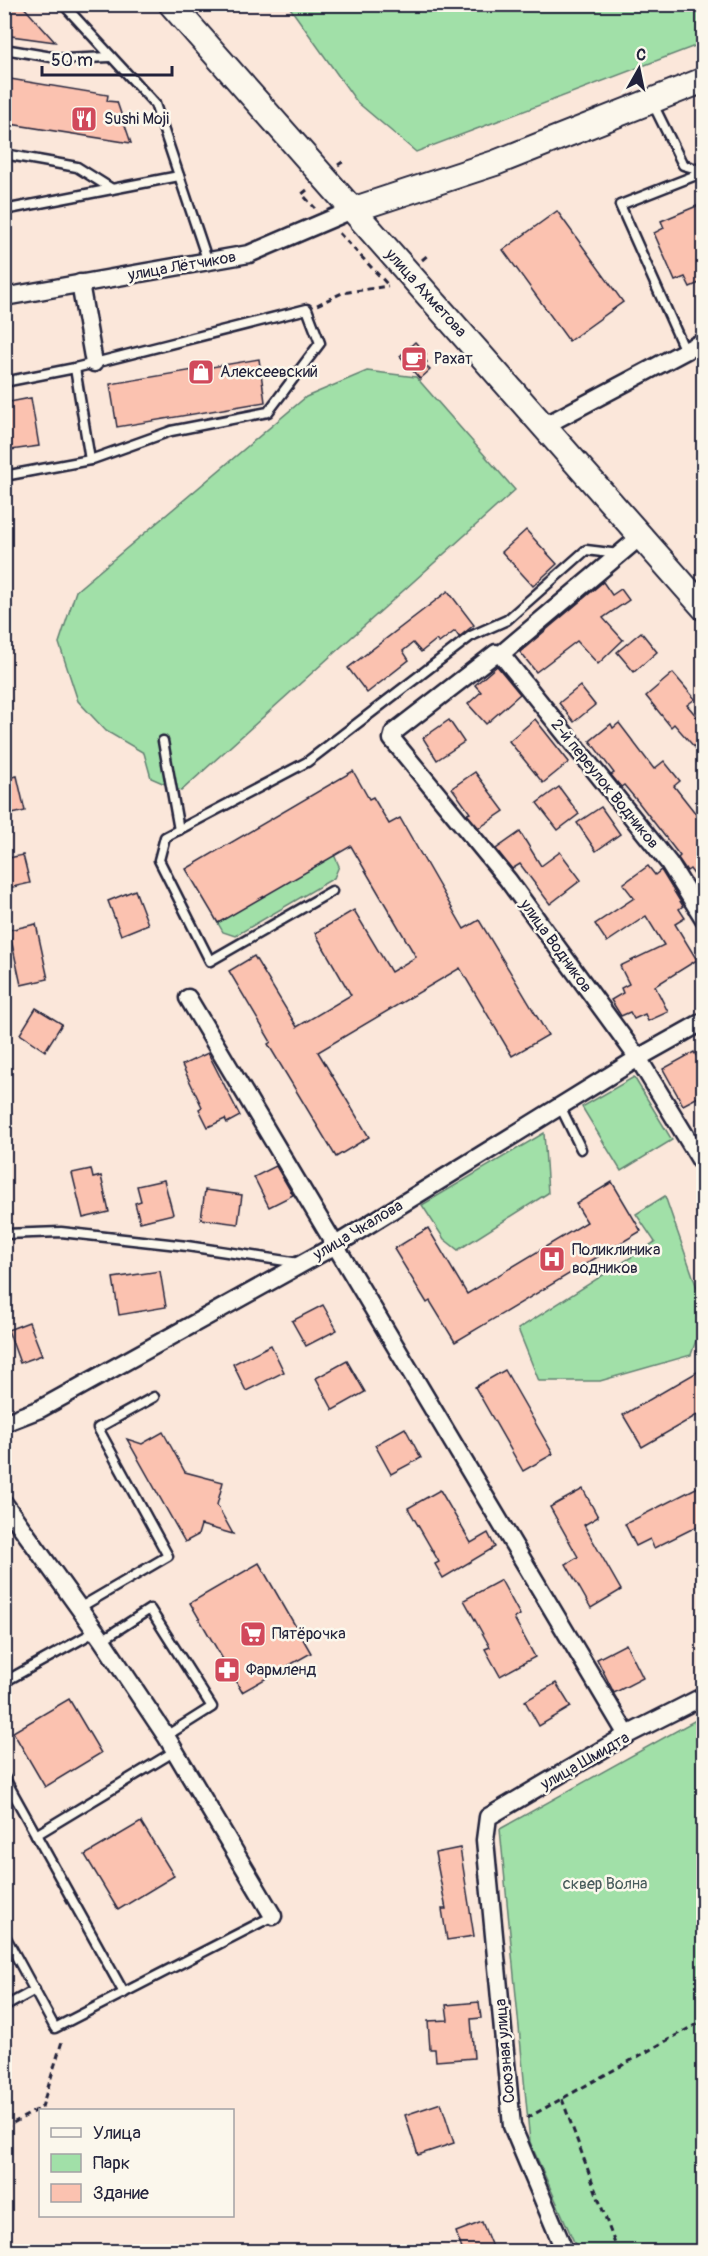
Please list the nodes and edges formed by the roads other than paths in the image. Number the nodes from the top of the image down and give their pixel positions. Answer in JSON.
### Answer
{"nodes":[{"id":1,"x":63,"y":4,"type":"edge"},
{"id":2,"x":171,"y":4,"type":"edge"},
{"id":3,"x":4,"y":49,"type":"edge"},
{"id":4,"x":110,"y":57,"type":"junction"},
{"id":5,"x":704,"y":80,"type":"edge"},
{"id":6,"x":651,"y":101,"type":"junction"},
{"id":7,"x":4,"y":154,"type":"edge"},
{"id":8,"x":704,"y":172,"type":"edge"},
{"id":9,"x":179,"y":176,"type":"junction"},
{"id":10,"x":112,"y":189,"type":"junction"},
{"id":11,"x":4,"y":210,"type":"edge"},
{"id":12,"x":352,"y":210,"type":"junction"},
{"id":13,"x":208,"y":262,"type":"junction"},
{"id":14,"x":80,"y":283,"type":"junction"},
{"id":15,"x":4,"y":297,"type":"edge"},
{"id":16,"x":704,"y":341,"type":"edge"},
{"id":17,"x":685,"y":351,"type":"junction"},
{"id":18,"x":94,"y":363,"type":"junction"},
{"id":19,"x":75,"y":368,"type":"junction"},
{"id":20,"x":4,"y":382,"type":"edge"},
{"id":21,"x":544,"y":426,"type":"junction"},
{"id":22,"x":90,"y":460,"type":"junction"},
{"id":23,"x":4,"y":476,"type":"edge"},
{"id":24,"x":640,"y":537,"type":"junction"},
{"id":25,"x":620,"y":554,"type":"junction"},
{"id":26,"x":704,"y":608,"type":"edge"},
{"id":27,"x":501,"y":654,"type":"junction"},
{"id":28,"x":163,"y":741,"type":"dead end"},
{"id":29,"x":179,"y":830,"type":"junction"},
{"id":30,"x":332,"y":891,"type":"dead end"},
{"id":31,"x":704,"y":919,"type":"edge"},
{"id":32,"x":188,"y":998,"type":"dead end"},
{"id":33,"x":704,"y":1021,"type":"edge"},
{"id":34,"x":638,"y":1058,"type":"junction"},
{"id":35,"x":560,"y":1106,"type":"junction"},
{"id":36,"x":581,"y":1149,"type":"dead end"},
{"id":37,"x":704,"y":1166,"type":"edge"},
{"id":38,"x":4,"y":1234,"type":"edge"},
{"id":39,"x":334,"y":1246,"type":"junction"},
{"id":40,"x":302,"y":1263,"type":"junction"},
{"id":41,"x":154,"y":1397,"type":"dead end"},
{"id":42,"x":4,"y":1423,"type":"edge"},
{"id":43,"x":5,"y":1504,"type":"edge"},
{"id":44,"x":79,"y":1608,"type":"junction"},
{"id":45,"x":99,"y":1635,"type":"junction"},
{"id":46,"x":4,"y":1682,"type":"edge"},
{"id":47,"x":704,"y":1696,"type":"edge"},
{"id":48,"x":627,"y":1735,"type":"junction"},
{"id":49,"x":166,"y":1736,"type":"junction"},
{"id":50,"x":175,"y":1751,"type":"junction"},
{"id":51,"x":4,"y":1777,"type":"edge"},
{"id":52,"x":36,"y":1835,"type":"junction"},
{"id":53,"x":485,"y":1840,"type":"joint"},
{"id":54,"x":273,"y":1916,"type":"joint"},
{"id":55,"x":4,"y":1934,"type":"edge"},
{"id":56,"x":35,"y":1990,"type":"junction"},
{"id":57,"x":124,"y":1993,"type":"junction"},
{"id":58,"x":4,"y":2007,"type":"edge"},
{"id":59,"x":566,"y":2252,"type":"edge"}],
"edges":[{"from":1,"to":4,"type":"lane"},
{"from":2,"to":12,"type":"main road","name":"улица Ахметова"},
{"from":3,"to":4,"type":"lane"},
{"from":4,"to":9,"type":"lane"},
{"from":5,"to":6,"type":"main road"},
{"from":6,"to":8,"type":"lane"},
{"from":6,"to":12,"type":"main road"},
{"from":7,"to":10,"type":"lane"},
{"from":8,"to":17,"type":"lane"},
{"from":9,"to":10,"type":"lane"},
{"from":9,"to":13,"type":"lane"},
{"from":10,"to":11,"type":"lane"},
{"from":12,"to":13,"type":"street","name":"улица Лётчиков"},
{"from":12,"to":21,"type":"main road","name":"улица Ахметова"},
{"from":13,"to":14,"type":"street","name":"улица Лётчиков"},
{"from":14,"to":15,"type":"street","name":"улица Лётчиков"},
{"from":14,"to":18,"type":"street"},
{"from":16,"to":17,"type":"street"},
{"from":17,"to":21,"type":"street"},
{"from":18,"to":19,"type":"lane"},
{"from":18,"to":22,"type":"lane"},
{"from":19,"to":20,"type":"lane"},
{"from":19,"to":22,"type":"lane"},
{"from":21,"to":24,"type":"main road","name":"улица Ахметова"},
{"from":22,"to":23,"type":"lane"},
{"from":24,"to":25,"type":"street"},
{"from":24,"to":26,"type":"main road","name":"улица Ахметова"},
{"from":25,"to":27,"type":"street"},
{"from":25,"to":29,"type":"lane"},
{"from":27,"to":31,"type":"street","name":"2-й переулок Водников"},
{"from":27,"to":34,"type":"street","name":"улица Водников"},
{"from":28,"to":29,"type":"lane"},
{"from":29,"to":30,"type":"lane"},
{"from":32,"to":39,"type":"street"},
{"from":33,"to":34,"type":"street","name":"улица Чкалова"},
{"from":34,"to":35,"type":"street","name":"улица Чкалова"},
{"from":34,"to":37,"type":"street","name":"улица Водников"},
{"from":35,"to":36,"type":"lane"},
{"from":35,"to":39,"type":"street","name":"улица Чкалова"},
{"from":38,"to":40,"type":"lane"},
{"from":39,"to":40,"type":"street","name":"улица Чкалова"},
{"from":39,"to":48,"type":"street"},
{"from":40,"to":42,"type":"street","name":"улица Чкалова"},
{"from":41,"to":44,"type":"lane"},
{"from":43,"to":44,"type":"street"},
{"from":44,"to":45,"type":"street"},
{"from":45,"to":46,"type":"lane"},
{"from":45,"to":49,"type":"street"},
{"from":45,"to":49,"type":"lane"},
{"from":47,"to":48,"type":"street","name":"улица Шмидта"},
{"from":48,"to":53,"type":"street","name":"улица Шмидта"},
{"from":49,"to":50,"type":"street"},
{"from":50,"to":52,"type":"lane"},
{"from":50,"to":54,"type":"street"},
{"from":51,"to":52,"type":"lane"},
{"from":52,"to":57,"type":"lane"},
{"from":53,"to":59,"type":"street","name":"Союзная улица"},
{"from":54,"to":57,"type":"lane"},
{"from":55,"to":56,"type":"lane"},
{"from":56,"to":57,"type":"lane"},
{"from":56,"to":58,"type":"lane"}]}
